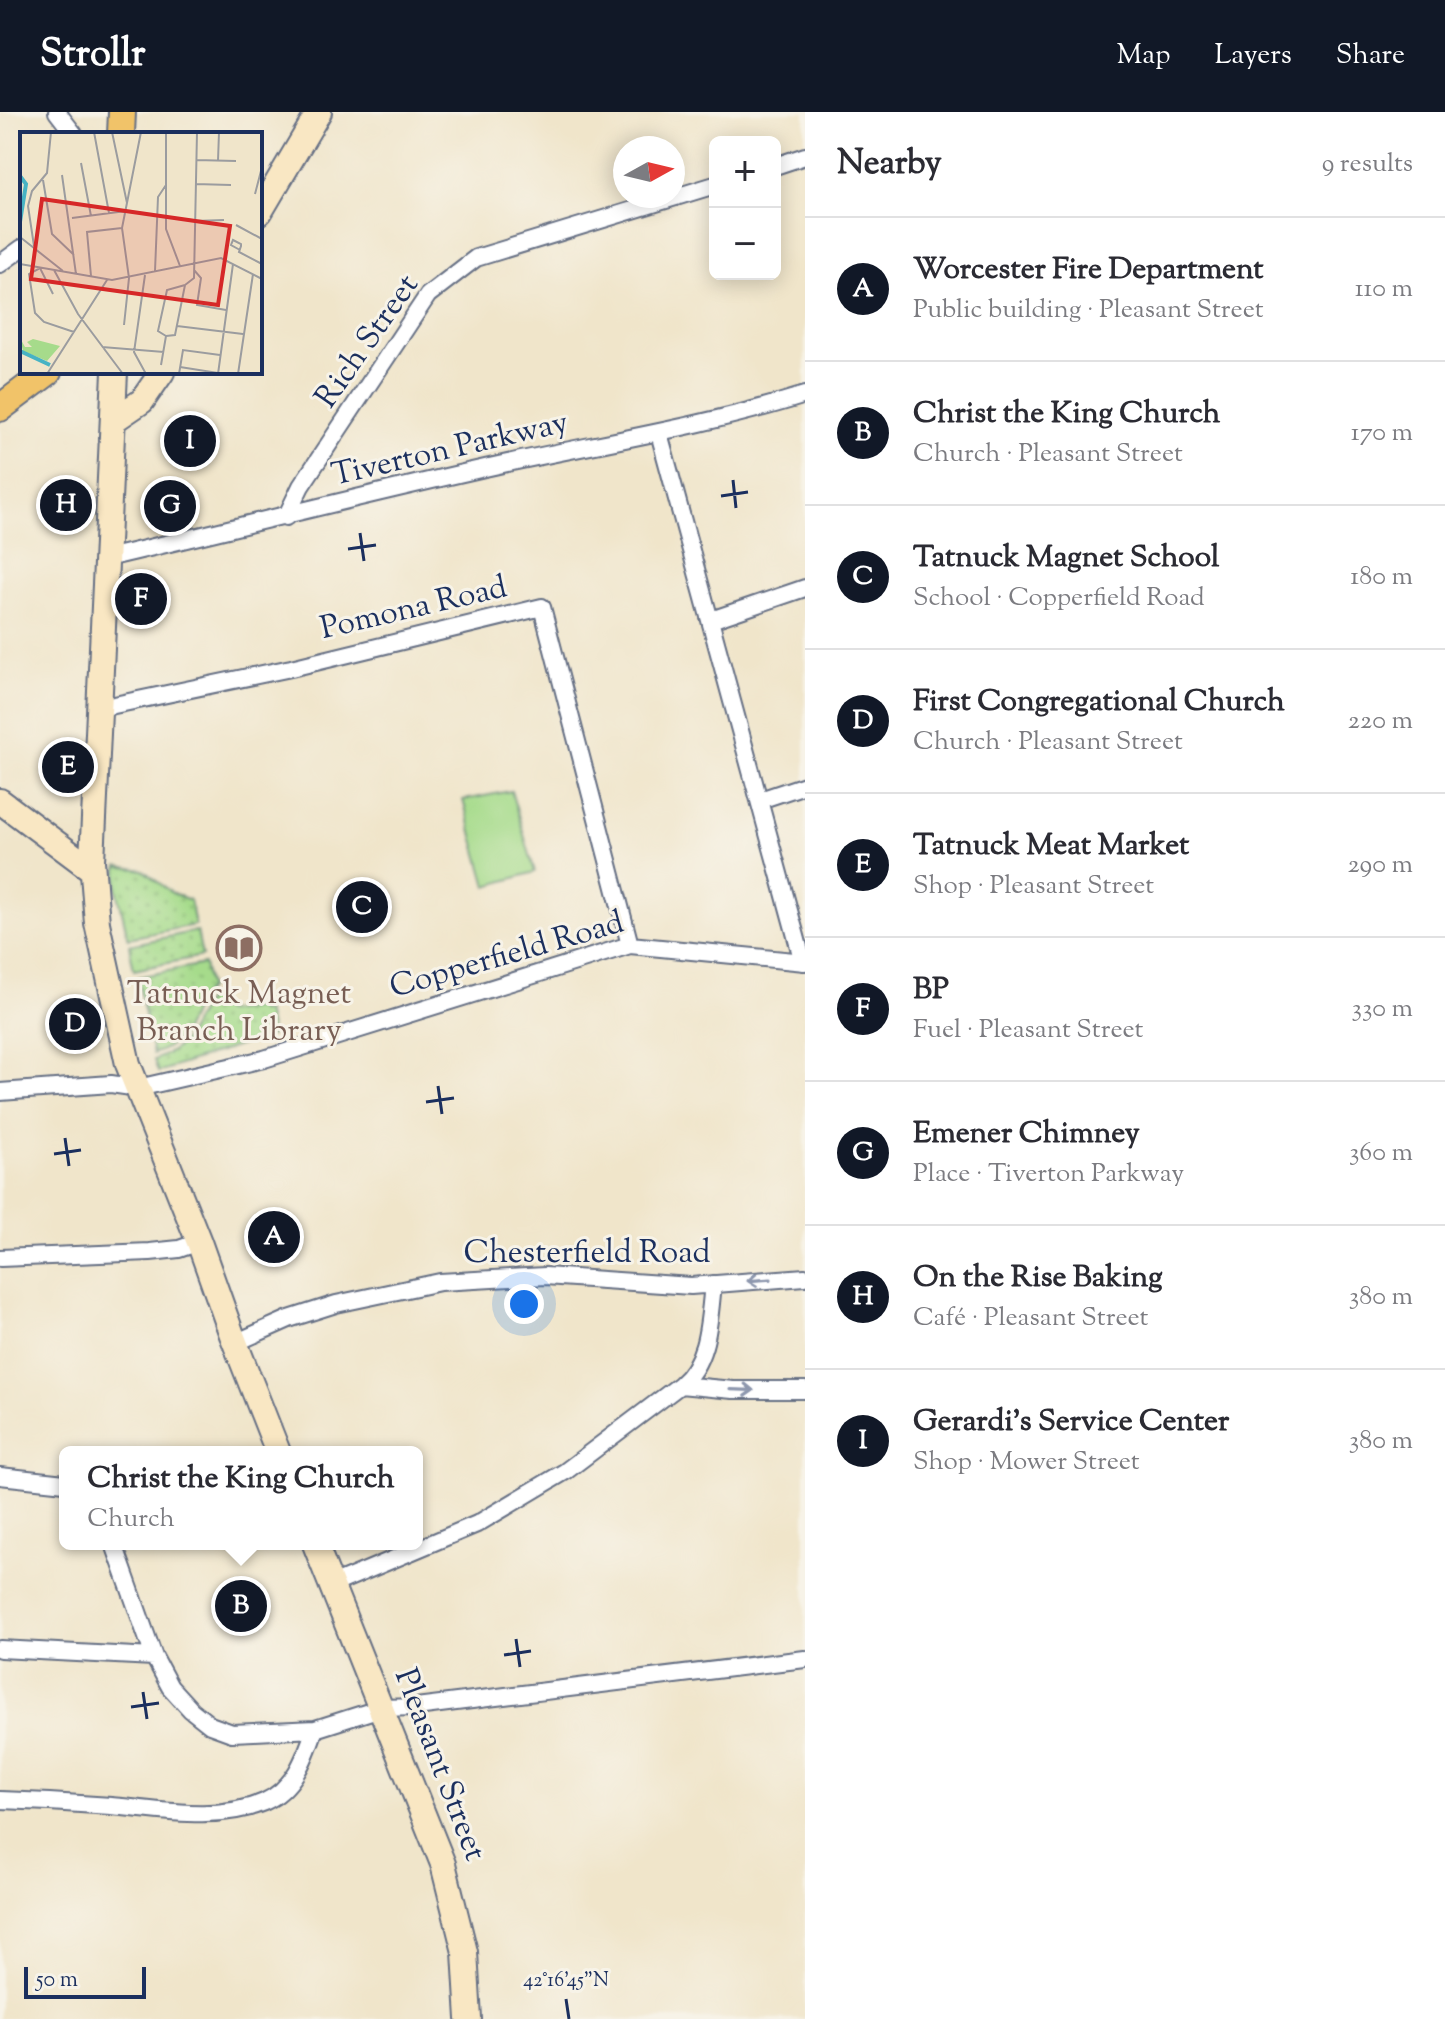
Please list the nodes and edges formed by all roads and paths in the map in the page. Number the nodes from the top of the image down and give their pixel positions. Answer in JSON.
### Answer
{"nodes":[{"id":1,"x":57,"y":112,"type":"edge"},
{"id":2,"x":122,"y":112,"type":"edge"},
{"id":3,"x":319,"y":112,"type":"edge"},
{"id":4,"x":72,"y":132,"type":"edge"},
{"id":5,"x":121,"y":132,"type":"edge"},
{"id":6,"x":805,"y":156,"type":"edge"},
{"id":7,"x":781,"y":164,"type":"edge"},
{"id":8,"x":709,"y":187,"type":"edge"},
{"id":9,"x":262,"y":209,"type":"edge"},
{"id":10,"x":20,"y":249,"type":"edge"},
{"id":11,"x":0,"y":264,"type":"edge"},
{"id":12,"x":45,"y":374,"type":"edge"},
{"id":13,"x":115,"y":374,"type":"edge"},
{"id":14,"x":161,"y":374,"type":"edge"},
{"id":15,"x":805,"y":395,"type":"edge"},
{"id":16,"x":0,"y":408,"type":"edge"},
{"id":17,"x":114,"y":420,"type":"junction"},
{"id":18,"x":659,"y":433,"type":"junction"},
{"id":19,"x":286,"y":517,"type":"junction"},
{"id":20,"x":107,"y":558,"type":"junction"},
{"id":21,"x":805,"y":588,"type":"edge"},
{"id":22,"x":711,"y":620,"type":"junction"},
{"id":23,"x":100,"y":708,"type":"junction"},
{"id":24,"x":805,"y":785,"type":"edge"},
{"id":25,"x":760,"y":800,"type":"junction"},
{"id":26,"x":0,"y":801,"type":"edge"},
{"id":27,"x":91,"y":869,"type":"junction"},
{"id":28,"x":630,"y":945,"type":"junction"},
{"id":29,"x":804,"y":962,"type":"edge"},
{"id":30,"x":138,"y":1088,"type":"junction"},
{"id":31,"x":0,"y":1092,"type":"edge"},
{"id":32,"x":199,"y":1242,"type":"junction"},
{"id":33,"x":0,"y":1258,"type":"edge"},
{"id":34,"x":805,"y":1277,"type":"edge"},
{"id":35,"x":713,"y":1284,"type":"junction"},
{"id":36,"x":235,"y":1343,"type":"junction"},
{"id":37,"x":680,"y":1385,"type":"junction"},
{"id":38,"x":805,"y":1390,"type":"edge"},
{"id":39,"x":276,"y":1446,"type":"edge"},
{"id":40,"x":0,"y":1476,"type":"edge"},
{"id":41,"x":59,"y":1482,"type":"edge"},
{"id":42,"x":423,"y":1547,"type":"edge"},
{"id":43,"x":116,"y":1550,"type":"edge"},
{"id":44,"x":317,"y":1550,"type":"edge"},
{"id":45,"x":415,"y":1550,"type":"edge"},
{"id":46,"x":332,"y":1585,"type":"junction"},
{"id":47,"x":0,"y":1649,"type":"edge"},
{"id":48,"x":154,"y":1657,"type":"junction"},
{"id":49,"x":805,"y":1659,"type":"edge"},
{"id":50,"x":381,"y":1708,"type":"junction"},
{"id":51,"x":315,"y":1729,"type":"junction"},
{"id":52,"x":0,"y":1800,"type":"edge"},
{"id":53,"x":469,"y":2019,"type":"edge"}],
"edges":[{"from":1,"to":4,"type":"street"},
{"from":2,"to":5,"type":"main road"},
{"from":3,"to":9,"type":"main road"},
{"from":6,"to":7,"type":"street"},
{"from":8,"to":19,"type":"street","name":"Rich Street"},
{"from":10,"to":11,"type":"street"},
{"from":12,"to":16,"type":"main road"},
{"from":13,"to":17,"type":"main road"},
{"from":14,"to":17,"type":"main road"},
{"from":15,"to":18,"type":"street","name":"Tiverton Parkway"},
{"from":17,"to":20,"type":"main road"},
{"from":18,"to":19,"type":"street","name":"Tiverton Parkway"},
{"from":18,"to":22,"type":"street"},
{"from":19,"to":20,"type":"street","name":"Tiverton Parkway"},
{"from":20,"to":23,"type":"main road"},
{"from":21,"to":22,"type":"street"},
{"from":22,"to":25,"type":"street"},
{"from":23,"to":27,"type":"main road"},
{"from":23,"to":28,"type":"street","name":"Pomona Road"},
{"from":24,"to":25,"type":"street"},
{"from":25,"to":29,"type":"street"},
{"from":26,"to":27,"type":"main road"},
{"from":27,"to":30,"type":"main road"},
{"from":28,"to":29,"type":"street","name":"Copperfield Road"},
{"from":28,"to":30,"type":"street","name":"Copperfield Road"},
{"from":30,"to":31,"type":"street","name":"Copperfield Road"},
{"from":30,"to":32,"type":"main road"},
{"from":32,"to":33,"type":"street"},
{"from":32,"to":36,"type":"main road"},
{"from":34,"to":35,"type":"street","name":"Chesterfield Road","one_way":true},
{"from":35,"to":36,"type":"street","name":"Chesterfield Road"},
{"from":35,"to":37,"type":"street"},
{"from":36,"to":39,"type":"main road"},
{"from":37,"to":38,"type":"street","one_way":true},
{"from":37,"to":42,"type":"street"},
{"from":40,"to":41,"type":"street"},
{"from":43,"to":48,"type":"street"},
{"from":44,"to":46,"type":"main road","name":"Pleasant Street"},
{"from":45,"to":46,"type":"street"},
{"from":46,"to":50,"type":"main road","name":"Pleasant Street"},
{"from":47,"to":48,"type":"street"},
{"from":48,"to":51,"type":"street"},
{"from":49,"to":50,"type":"street"},
{"from":50,"to":51,"type":"street"},
{"from":50,"to":53,"type":"main road","name":"Pleasant Street"},
{"from":51,"to":52,"type":"street"}]}
